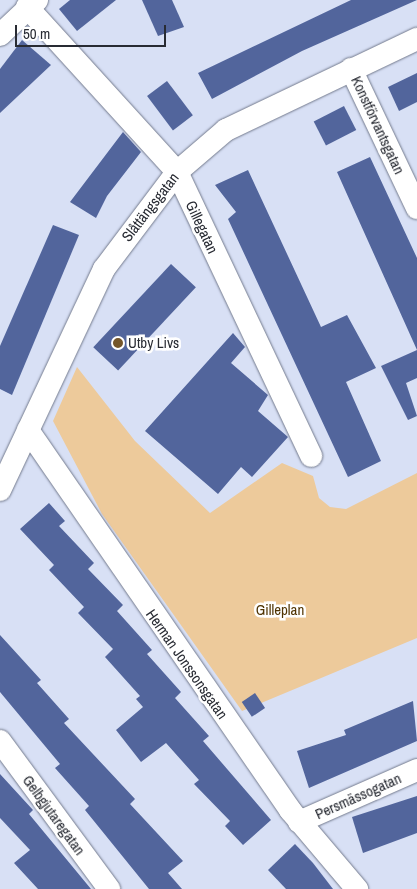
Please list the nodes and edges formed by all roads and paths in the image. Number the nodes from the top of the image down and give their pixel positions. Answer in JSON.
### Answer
{"nodes":[{"id":1,"x":32,"y":4,"type":"edge"},
{"id":2,"x":0,"y":35,"type":"edge"},
{"id":3,"x":417,"y":39,"type":"edge"},
{"id":4,"x":351,"y":69,"type":"junction"},
{"id":5,"x":177,"y":172,"type":"junction"},
{"id":6,"x":417,"y":208,"type":"edge"},
{"id":7,"x":28,"y":430,"type":"junction"},
{"id":8,"x":311,"y":456,"type":"dead end"},
{"id":9,"x":0,"y":490,"type":"edge"},
{"id":10,"x":0,"y":741,"type":"edge"},
{"id":11,"x":417,"y":770,"type":"edge"},
{"id":12,"x":299,"y":822,"type":"junction"},
{"id":13,"x":109,"y":889,"type":"edge"},
{"id":14,"x":358,"y":889,"type":"edge"}],
"edges":[{"from":1,"to":2,"type":"street"},
{"from":1,"to":5,"type":"street","name":"Gillegatan"},
{"from":3,"to":4,"type":"street","name":"Slåttängsgatan"},
{"from":4,"to":5,"type":"street","name":"Slåttängsgatan"},
{"from":4,"to":6,"type":"street","name":"Konstförvantsgatan"},
{"from":5,"to":7,"type":"street","name":"Slåttängsgatan"},
{"from":5,"to":8,"type":"street","name":"Gillegatan"},
{"from":7,"to":9,"type":"street","name":"Slåttängsgatan"},
{"from":7,"to":12,"type":"street","name":"Herman Jonssonsgatan"},
{"from":10,"to":13,"type":"street","name":"Gelbgjutaregatan"},
{"from":11,"to":12,"type":"street","name":"Persmässogatan"},
{"from":12,"to":14,"type":"street","name":"Herman Jonssonsgatan"}]}
